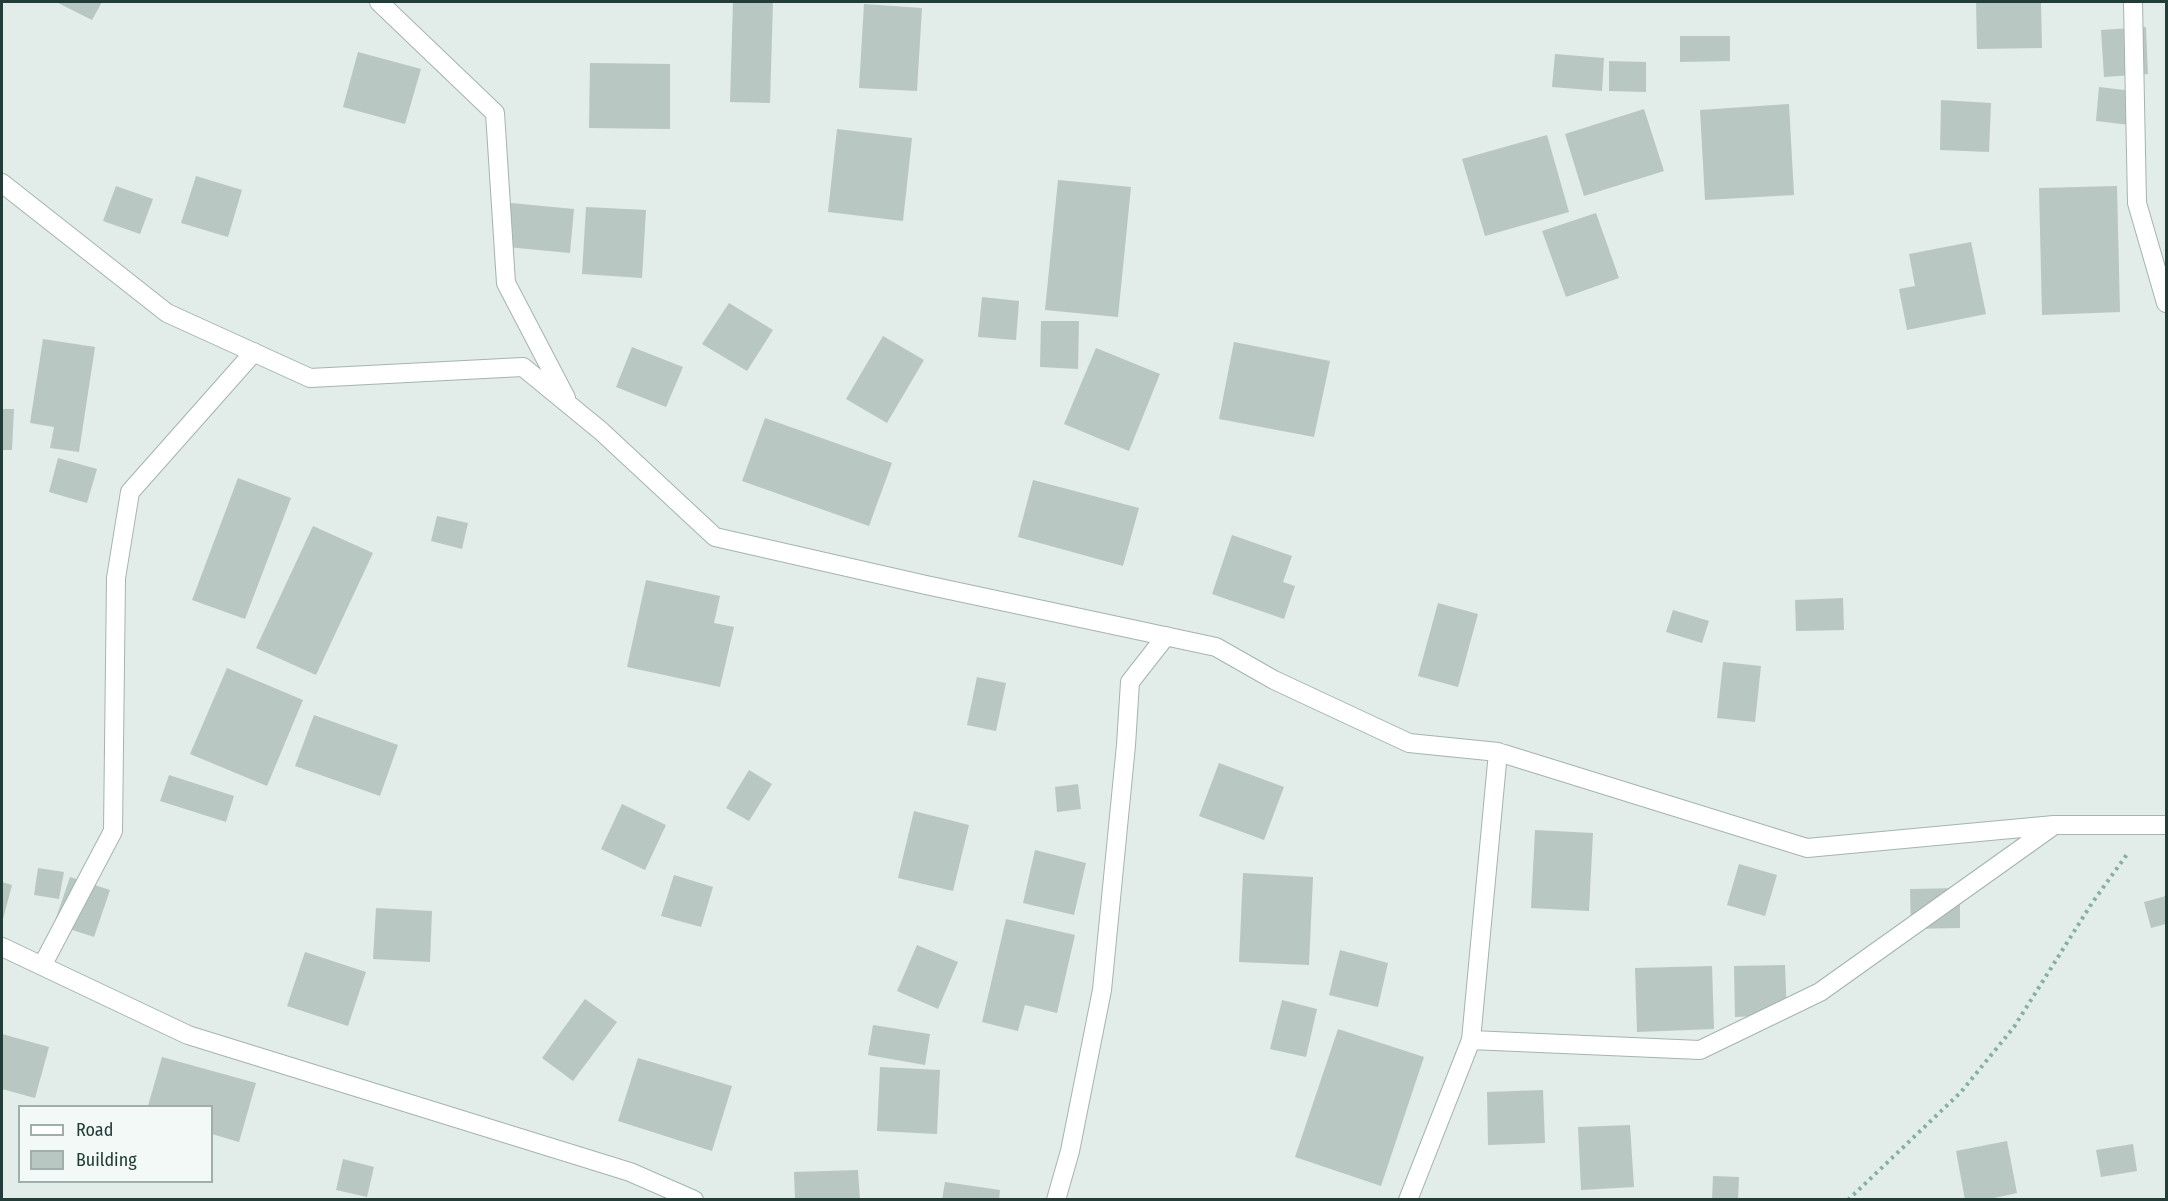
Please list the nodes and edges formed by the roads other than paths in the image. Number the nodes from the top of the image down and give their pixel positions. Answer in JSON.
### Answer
{"nodes":[{"id":1,"x":379,"y":2,"type":"edge"},
{"id":2,"x":2133,"y":2,"type":"edge"},
{"id":3,"x":2,"y":183,"type":"edge"},
{"id":4,"x":2166,"y":303,"type":"edge"},
{"id":5,"x":254,"y":352,"type":"junction"},
{"id":6,"x":571,"y":406,"type":"junction"},
{"id":7,"x":1166,"y":636,"type":"junction"},
{"id":8,"x":1497,"y":752,"type":"junction"},
{"id":9,"x":2055,"y":825,"type":"junction"},
{"id":10,"x":2160,"y":826,"type":"edge"},
{"id":11,"x":2,"y":947,"type":"edge"},
{"id":12,"x":42,"y":966,"type":"junction"},
{"id":13,"x":1471,"y":1040,"type":"junction"},
{"id":14,"x":694,"y":1200,"type":"edge"},
{"id":15,"x":1056,"y":1200,"type":"edge"},
{"id":16,"x":1408,"y":1200,"type":"edge"}],
"edges":[{"from":1,"to":6,"type":"street"},
{"from":2,"to":4,"type":"street"},
{"from":3,"to":5,"type":"street"},
{"from":5,"to":6,"type":"street"},
{"from":5,"to":12,"type":"street"},
{"from":6,"to":7,"type":"street"},
{"from":7,"to":8,"type":"street"},
{"from":7,"to":15,"type":"street"},
{"from":8,"to":9,"type":"street"},
{"from":8,"to":13,"type":"street"},
{"from":9,"to":10,"type":"street"},
{"from":9,"to":13,"type":"street"},
{"from":11,"to":12,"type":"street"},
{"from":12,"to":14,"type":"street"},
{"from":13,"to":16,"type":"street"}]}
